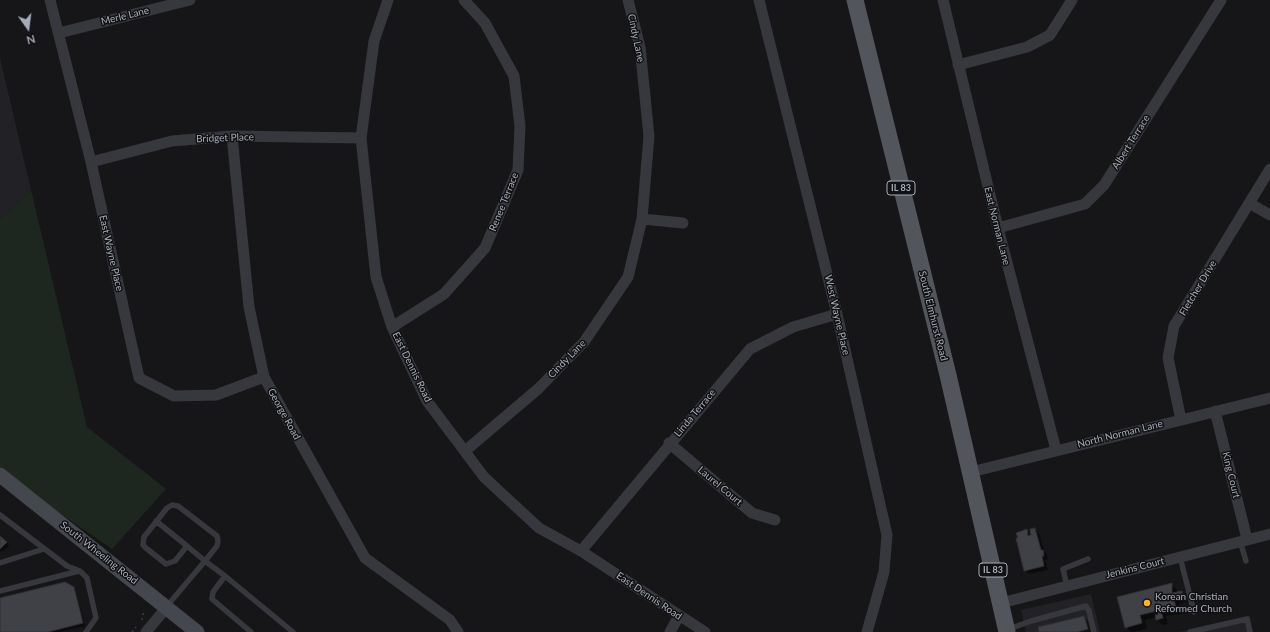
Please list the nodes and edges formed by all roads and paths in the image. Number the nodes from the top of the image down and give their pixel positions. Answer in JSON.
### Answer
{"nodes":[{"id":1,"x":50,"y":0,"type":"edge"},
{"id":2,"x":190,"y":0,"type":"edge"},
{"id":3,"x":388,"y":0,"type":"edge"},
{"id":4,"x":464,"y":0,"type":"edge"},
{"id":5,"x":628,"y":0,"type":"edge"},
{"id":6,"x":759,"y":0,"type":"edge"},
{"id":7,"x":855,"y":0,"type":"edge"},
{"id":8,"x":943,"y":0,"type":"edge"},
{"id":9,"x":1072,"y":0,"type":"edge"},
{"id":10,"x":1221,"y":0,"type":"edge"},
{"id":11,"x":59,"y":33,"type":"junction"},
{"id":12,"x":958,"y":65,"type":"junction"},
{"id":13,"x":232,"y":136,"type":"junction"},
{"id":14,"x":361,"y":138,"type":"junction"},
{"id":15,"x":91,"y":162,"type":"junction"},
{"id":16,"x":1270,"y":169,"type":"edge"},
{"id":17,"x":1249,"y":203,"type":"junction"},
{"id":18,"x":1270,"y":215,"type":"edge"},
{"id":19,"x":642,"y":219,"type":"junction"},
{"id":20,"x":683,"y":223,"type":"dead end"},
{"id":21,"x":998,"y":228,"type":"junction"},
{"id":22,"x":837,"y":314,"type":"junction"},
{"id":23,"x":392,"y":327,"type":"junction"},
{"id":24,"x":264,"y":377,"type":"junction"},
{"id":25,"x":1270,"y":398,"type":"edge"},
{"id":26,"x":1215,"y":411,"type":"junction"},
{"id":27,"x":1181,"y":420,"type":"junction"},
{"id":28,"x":669,"y":443,"type":"junction"},
{"id":29,"x":1056,"y":450,"type":"junction"},
{"id":30,"x":465,"y":451,"type":"junction"},
{"id":31,"x":971,"y":472,"type":"junction"},
{"id":32,"x":0,"y":475,"type":"edge"},
{"id":33,"x":0,"y":516,"type":"edge"},
{"id":34,"x":775,"y":520,"type":"dead end"},
{"id":35,"x":156,"y":521,"type":"junction"},
{"id":36,"x":1270,"y":534,"type":"edge"},
{"id":37,"x":1244,"y":540,"type":"junction"},
{"id":38,"x":187,"y":546,"type":"junction"},
{"id":39,"x":44,"y":549,"type":"junction"},
{"id":40,"x":581,"y":551,"type":"junction"},
{"id":41,"x":1180,"y":557,"type":"junction"},
{"id":42,"x":1088,"y":559,"type":"dead end"},
{"id":43,"x":205,"y":561,"type":"junction"},
{"id":44,"x":1246,"y":561,"type":"dead end"},
{"id":45,"x":0,"y":563,"type":"edge"},
{"id":46,"x":80,"y":571,"type":"junction"},
{"id":47,"x":224,"y":576,"type":"junction"},
{"id":48,"x":1067,"y":586,"type":"junction"},
{"id":49,"x":0,"y":591,"type":"edge"},
{"id":50,"x":1001,"y":603,"type":"junction"},
{"id":51,"x":167,"y":607,"type":"junction"},
{"id":52,"x":144,"y":610,"type":"dead end"},
{"id":53,"x":1194,"y":612,"type":"dead end"},
{"id":54,"x":679,"y":616,"type":"junction"},
{"id":55,"x":1007,"y":631,"type":"edge"},
{"id":56,"x":86,"y":632,"type":"edge"},
{"id":57,"x":132,"y":632,"type":"edge"},
{"id":58,"x":146,"y":632,"type":"edge"},
{"id":59,"x":196,"y":632,"type":"edge"},
{"id":60,"x":251,"y":632,"type":"edge"},
{"id":61,"x":293,"y":632,"type":"edge"},
{"id":62,"x":458,"y":632,"type":"edge"},
{"id":63,"x":670,"y":632,"type":"edge"},
{"id":64,"x":704,"y":632,"type":"edge"},
{"id":65,"x":867,"y":632,"type":"edge"},
{"id":66,"x":1094,"y":632,"type":"edge"},
{"id":67,"x":1190,"y":632,"type":"edge"},
{"id":68,"x":1250,"y":632,"type":"edge"}],
"edges":[{"from":1,"to":11,"type":"street","name":"East Wayne Place"},
{"from":2,"to":11,"type":"street","name":"Merle Lane"},
{"from":3,"to":14,"type":"street","name":"East Dennis Road"},
{"from":4,"to":23,"type":"street","name":"Renee Terrace"},
{"from":5,"to":19,"type":"street","name":"Cindy Lane"},
{"from":6,"to":22,"type":"street","name":"West Wayne Place"},
{"from":7,"to":31,"type":"main road","name":"South Elmhurst Road","number":"IL 83"},
{"from":8,"to":12,"type":"street","name":"East Norman Lane"},
{"from":9,"to":12,"type":"street"},
{"from":10,"to":21,"type":"street","name":"Albert Terrace"},
{"from":11,"to":15,"type":"street","name":"East Wayne Place"},
{"from":12,"to":21,"type":"street","name":"East Norman Lane"},
{"from":13,"to":14,"type":"street","name":"Bridget Place"},
{"from":13,"to":15,"type":"street","name":"Bridget Place"},
{"from":13,"to":24,"type":"street","name":"George Road"},
{"from":14,"to":23,"type":"street","name":"East Dennis Road"},
{"from":15,"to":24,"type":"street","name":"East Wayne Place"},
{"from":16,"to":17,"type":"street","name":"Fletcher Drive"},
{"from":17,"to":18,"type":"street"},
{"from":17,"to":27,"type":"street","name":"Fletcher Drive"},
{"from":19,"to":20,"type":"street"},
{"from":19,"to":30,"type":"street","name":"Cindy Lane"},
{"from":21,"to":29,"type":"street","name":"East Norman Lane"},
{"from":22,"to":28,"type":"street","name":"Linda Terrace"},
{"from":22,"to":65,"type":"street","name":"West Wayne Place"},
{"from":23,"to":30,"type":"street","name":"East Dennis Road"},
{"from":24,"to":62,"type":"street","name":"George Road"},
{"from":25,"to":26,"type":"street","name":"North Norman Lane"},
{"from":26,"to":27,"type":"street","name":"North Norman Lane"},
{"from":26,"to":37,"type":"street","name":"King Court"},
{"from":27,"to":29,"type":"street","name":"North Norman Lane"},
{"from":28,"to":34,"type":"street","name":"Laurel Court"},
{"from":28,"to":40,"type":"street","name":"Linda Terrace"},
{"from":29,"to":31,"type":"street","name":"North Norman Lane"},
{"from":30,"to":40,"type":"street","name":"East Dennis Road"},
{"from":31,"to":50,"type":"main road","name":"South Elmhurst Road","number":"IL 83"},
{"from":32,"to":51,"type":"main road","name":"South Wheeling Road"},
{"from":33,"to":39,"type":"lane"},
{"from":35,"to":38,"type":"lane"},
{"from":35,"to":38,"type":"lane"},
{"from":35,"to":43,"type":"lane"},
{"from":36,"to":37,"type":"street","name":"Jenkins Court"},
{"from":37,"to":41,"type":"street","name":"Jenkins Court"},
{"from":37,"to":44,"type":"lane"},
{"from":38,"to":43,"type":"lane"},
{"from":39,"to":45,"type":"lane"},
{"from":39,"to":46,"type":"lane"},
{"from":40,"to":54,"type":"street","name":"East Dennis Road"},
{"from":41,"to":48,"type":"street","name":"Jenkins Court"},
{"from":41,"to":53,"type":"lane"},
{"from":42,"to":48,"type":"lane"},
{"from":43,"to":47,"type":"lane"},
{"from":43,"to":51,"type":"lane"},
{"from":46,"to":49,"type":"lane"},
{"from":46,"to":56,"type":"lane"},
{"from":47,"to":60,"type":"lane"},
{"from":47,"to":61,"type":"lane"},
{"from":48,"to":50,"type":"street","name":"Jenkins Court"},
{"from":50,"to":55,"type":"main road","name":"South Elmhurst Road","number":"IL 83"},
{"from":51,"to":58,"type":"street"},
{"from":51,"to":59,"type":"main road","name":"South Wheeling Road"},
{"from":52,"to":57,"type":"path"},
{"from":54,"to":63,"type":"street"},
{"from":54,"to":64,"type":"street","name":"East Dennis Road"},
{"from":55,"to":66,"type":"lane"},
{"from":67,"to":68,"type":"lane"}]}
